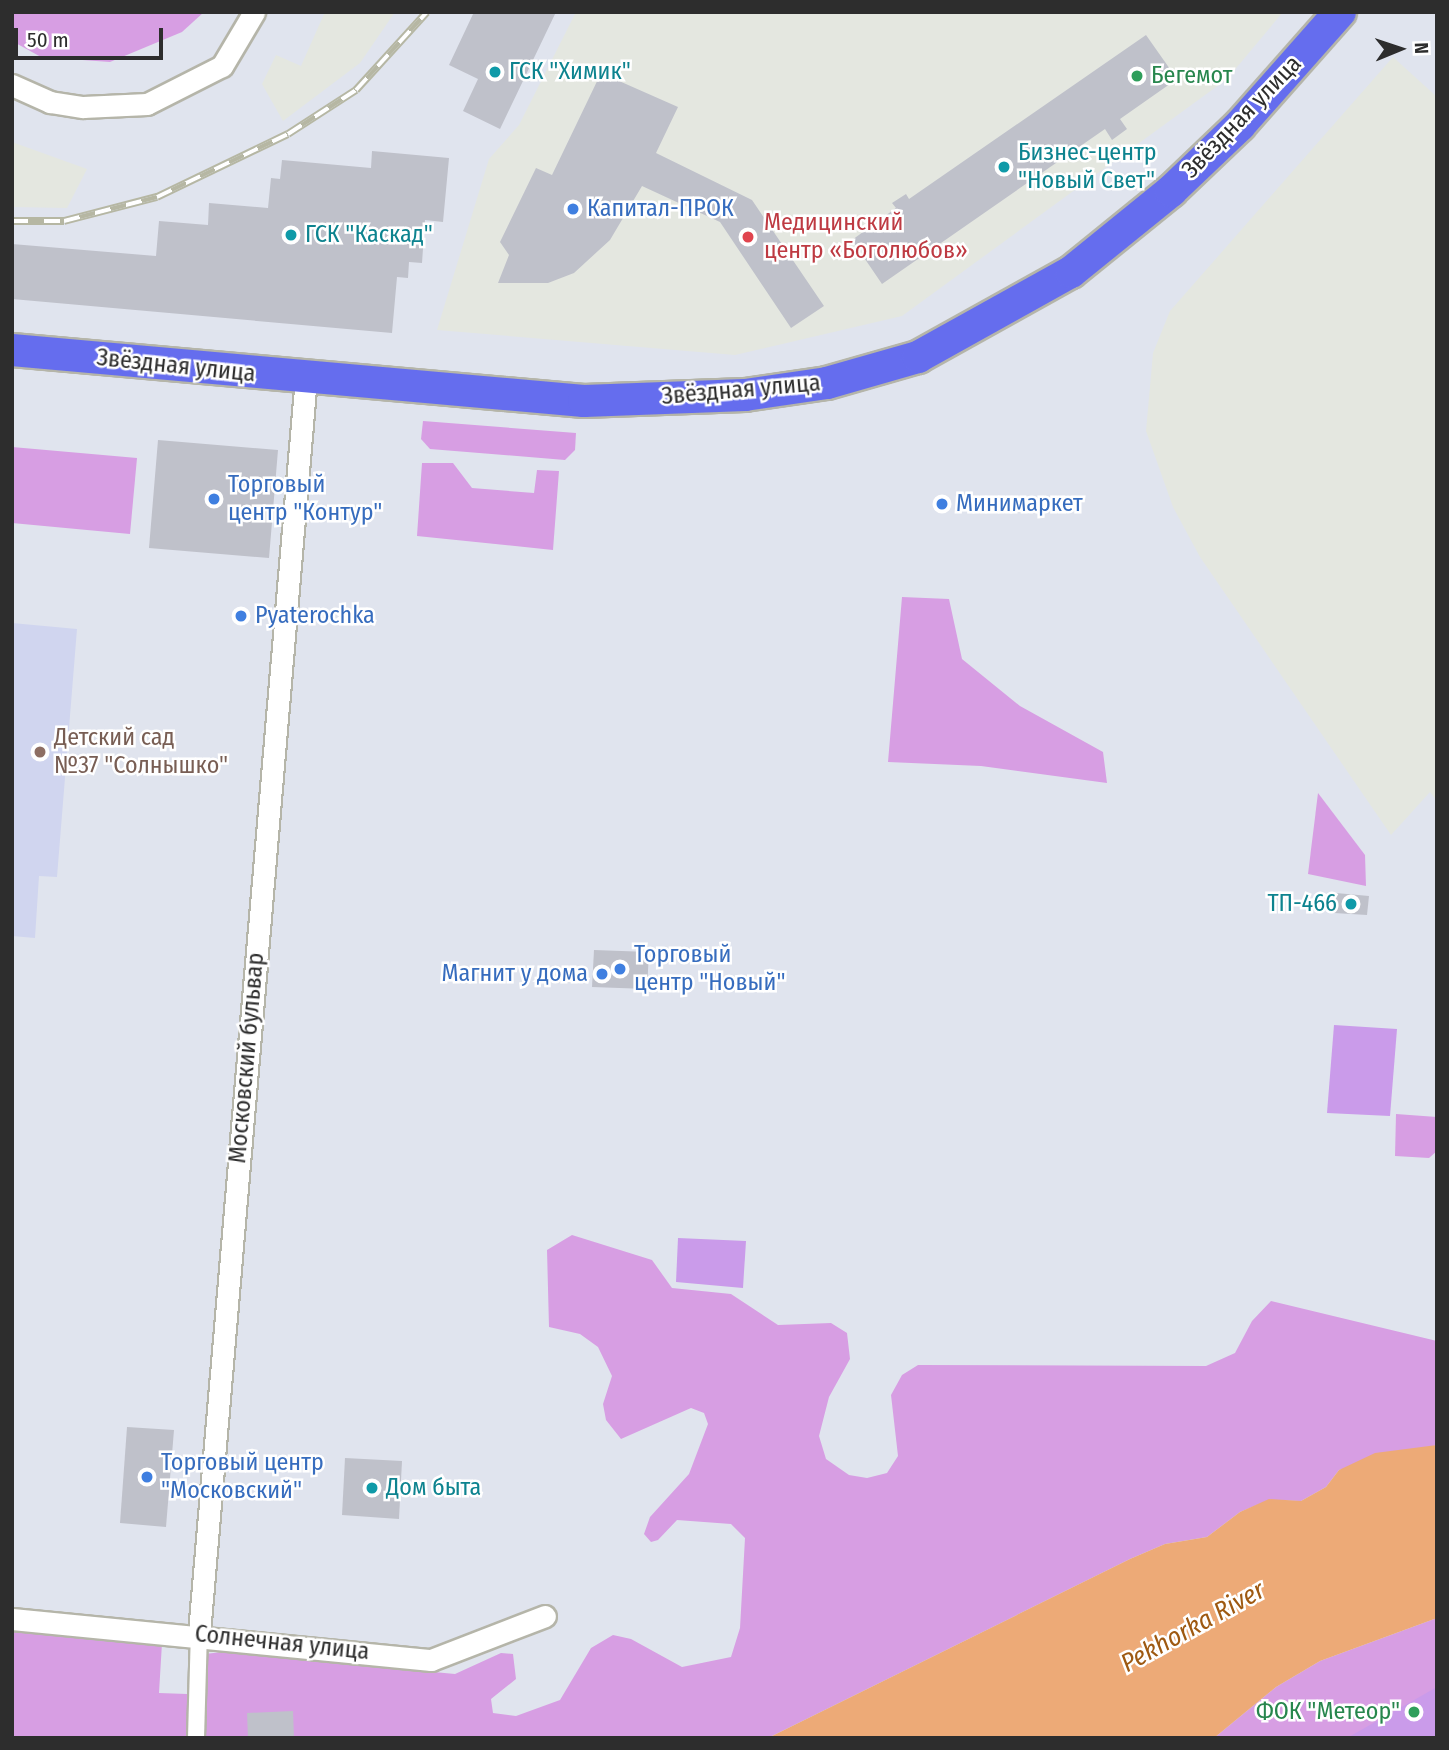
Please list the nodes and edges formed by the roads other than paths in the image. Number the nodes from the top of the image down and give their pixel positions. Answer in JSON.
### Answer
{"nodes":[{"id":1,"x":254,"y":12,"type":"edge"},
{"id":2,"x":1340,"y":12,"type":"edge"},
{"id":3,"x":12,"y":85,"type":"edge"},
{"id":4,"x":12,"y":350,"type":"edge"},
{"id":5,"x":306,"y":379,"type":"junction"},
{"id":6,"x":545,"y":1616,"type":"dead end"},
{"id":7,"x":12,"y":1619,"type":"edge"},
{"id":8,"x":199,"y":1633,"type":"junction"},
{"id":9,"x":196,"y":1738,"type":"edge"}],
"edges":[{"from":1,"to":3,"type":"street"},
{"from":2,"to":5,"type":"main road","name":"Звёздная улица"},
{"from":4,"to":5,"type":"main road","name":"Звёздная улица"},
{"from":5,"to":8,"type":"street","name":"Московский бульвар"},
{"from":6,"to":8,"type":"street","name":"Солнечная улица"},
{"from":7,"to":8,"type":"street","name":"Солнечная улица"},
{"from":8,"to":9,"type":"street","name":"Московский бульвар"}]}
